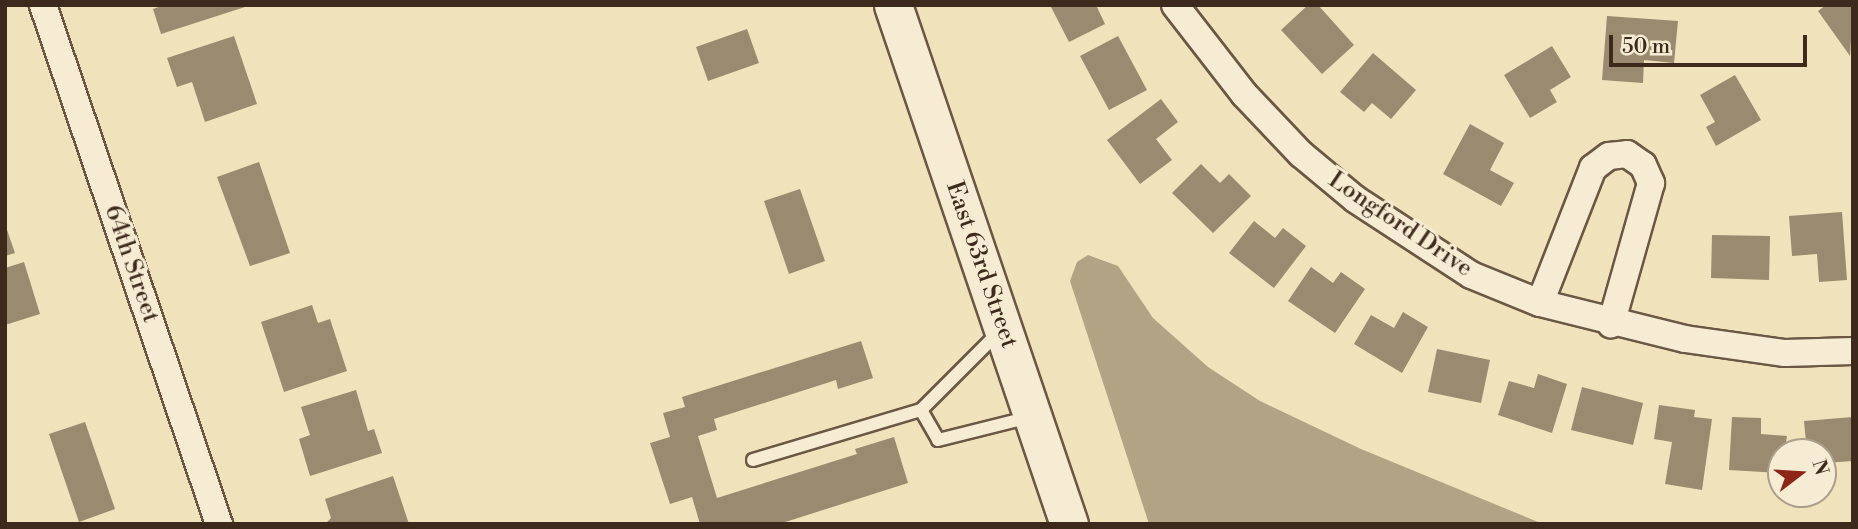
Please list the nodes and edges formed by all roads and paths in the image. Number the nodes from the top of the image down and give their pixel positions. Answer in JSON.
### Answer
{"nodes":[{"id":1,"x":43,"y":5,"type":"edge"},
{"id":2,"x":893,"y":5,"type":"edge"},
{"id":3,"x":1179,"y":7,"type":"edge"},
{"id":4,"x":1540,"y":303,"type":"junction"},
{"id":5,"x":1611,"y":324,"type":"junction"},
{"id":6,"x":1003,"y":328,"type":"junction"},
{"id":7,"x":1853,"y":351,"type":"edge"},
{"id":8,"x":920,"y":410,"type":"junction"},
{"id":9,"x":1032,"y":416,"type":"junction"},
{"id":10,"x":753,"y":460,"type":"dead end"},
{"id":11,"x":219,"y":524,"type":"edge"},
{"id":12,"x":1069,"y":524,"type":"edge"}],
"edges":[{"from":1,"to":11,"type":"street","name":"64th Street"},
{"from":2,"to":6,"type":"main road","name":"East 63rd Street"},
{"from":3,"to":4,"type":"street","name":"Longford Drive"},
{"from":4,"to":5,"type":"street","name":"Longford Drive"},
{"from":4,"to":5,"type":"street"},
{"from":5,"to":7,"type":"street","name":"Longford Drive"},
{"from":6,"to":8,"type":"lane"},
{"from":6,"to":9,"type":"main road","name":"East 63rd Street"},
{"from":8,"to":9,"type":"lane"},
{"from":8,"to":10,"type":"lane"},
{"from":9,"to":12,"type":"main road","name":"East 63rd Street"}]}
